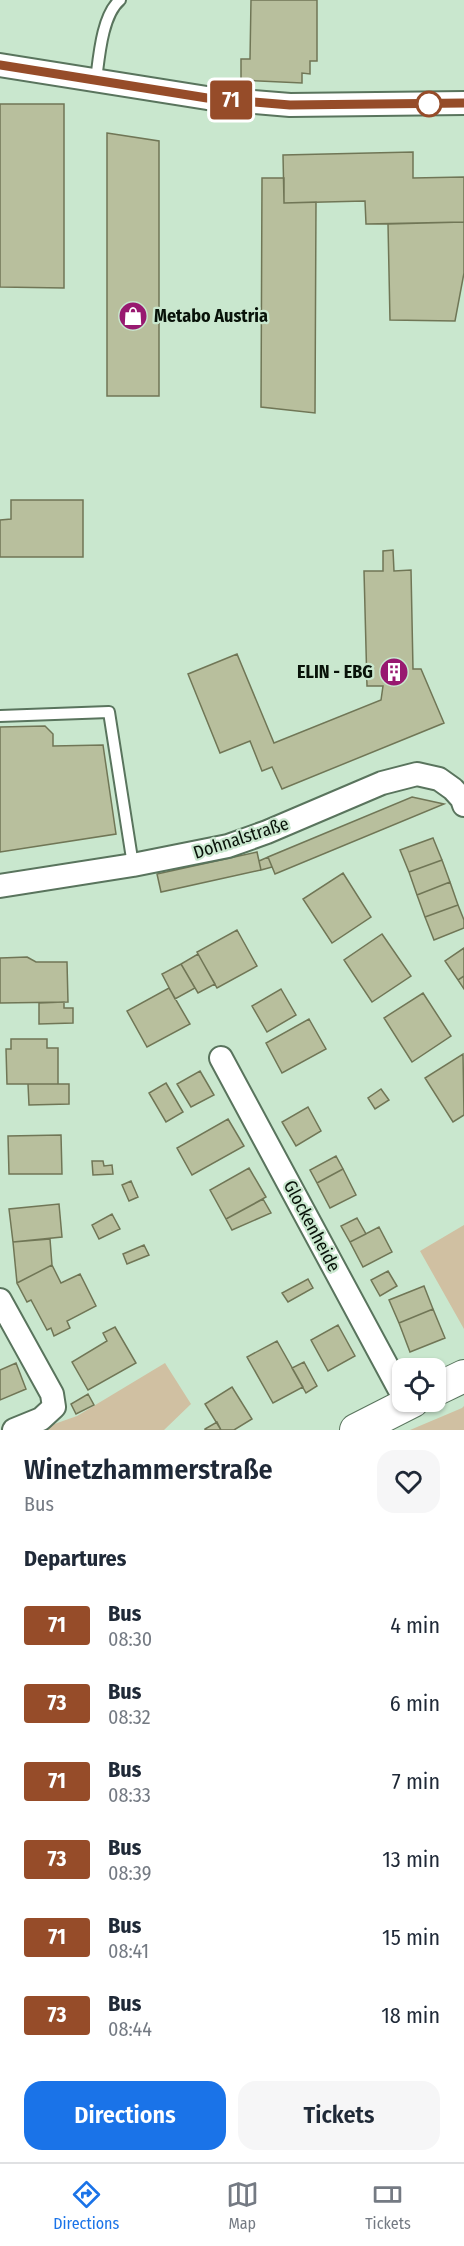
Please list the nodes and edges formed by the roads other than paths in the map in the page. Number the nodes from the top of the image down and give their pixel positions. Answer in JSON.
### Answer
{"nodes":[{"id":1,"x":120,"y":0,"type":"edge"},
{"id":2,"x":0,"y":65,"type":"edge"},
{"id":3,"x":96,"y":80,"type":"junction"},
{"id":4,"x":464,"y":103,"type":"edge"},
{"id":5,"x":0,"y":716,"type":"edge"},
{"id":6,"x":464,"y":805,"type":"edge"},
{"id":7,"x":134,"y":865,"type":"junction"},
{"id":8,"x":0,"y":886,"type":"edge"},
{"id":9,"x":220,"y":1058,"type":"dead end"},
{"id":10,"x":0,"y":1300,"type":"edge"},
{"id":11,"x":392,"y":1373,"type":"edge"},
{"id":12,"x":464,"y":1376,"type":"edge"},
{"id":13,"x":446,"y":1385,"type":"edge"},
{"id":14,"x":392,"y":1409,"type":"edge"},
{"id":15,"x":14,"y":1430,"type":"edge"},
{"id":16,"x":356,"y":1430,"type":"edge"}],
"edges":[{"from":1,"to":3,"type":"lane"},
{"from":2,"to":3,"type":"street"},
{"from":3,"to":4,"type":"street"},
{"from":5,"to":7,"type":"lane"},
{"from":6,"to":7,"type":"street","name":"Dohnalstraße"},
{"from":7,"to":8,"type":"street","name":"Dohnalstraße"},
{"from":9,"to":11,"type":"street","name":"Glockenheide"},
{"from":10,"to":15,"type":"street"},
{"from":12,"to":13,"type":"street"},
{"from":14,"to":16,"type":"street"}]}
